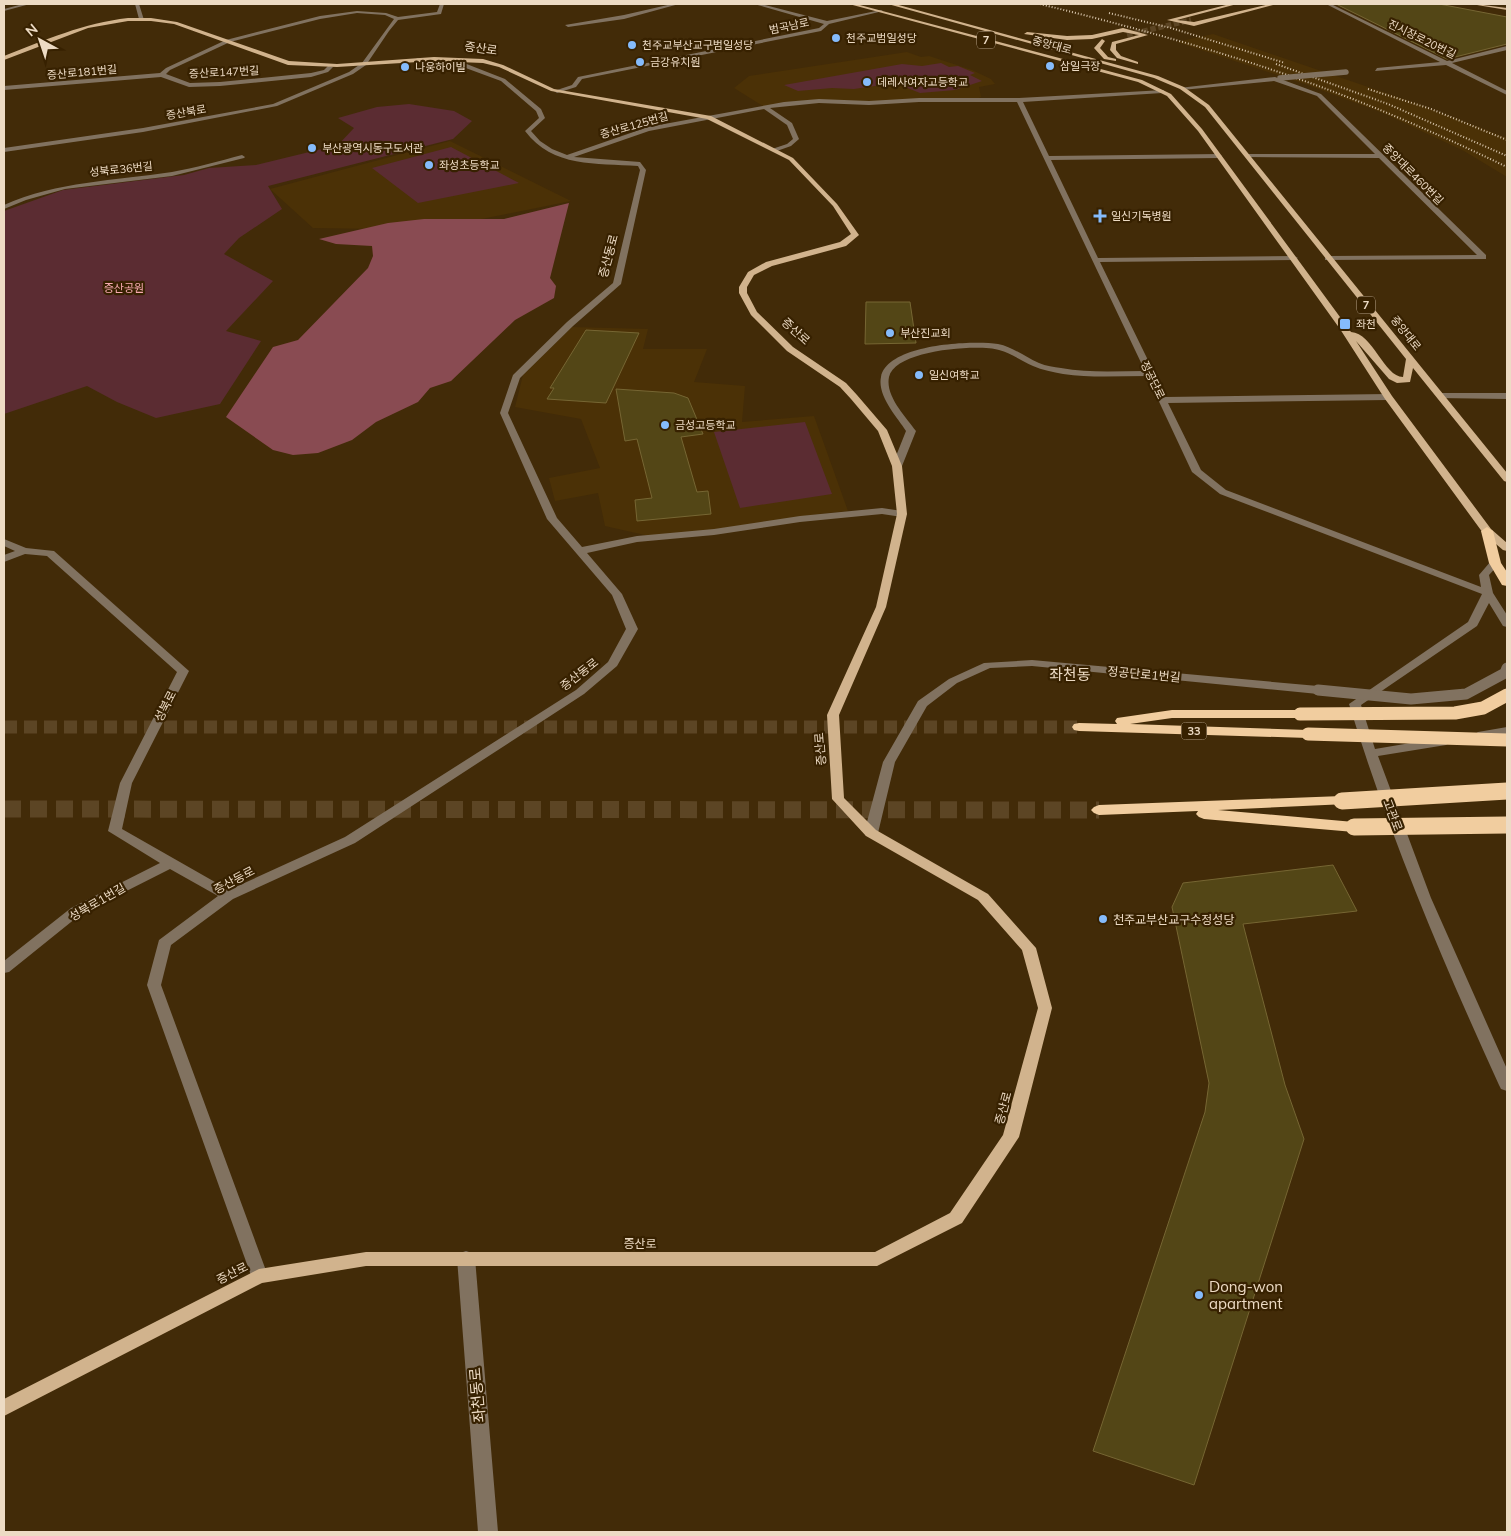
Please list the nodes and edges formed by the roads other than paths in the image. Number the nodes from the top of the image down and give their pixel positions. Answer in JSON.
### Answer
{"nodes":[{"id":1,"x":28,"y":4,"type":"edge"},
{"id":2,"x":137,"y":4,"type":"edge"},
{"id":3,"x":442,"y":4,"type":"edge"},
{"id":4,"x":677,"y":4,"type":"edge"},
{"id":5,"x":756,"y":4,"type":"edge"},
{"id":6,"x":851,"y":4,"type":"edge"},
{"id":7,"x":890,"y":4,"type":"edge"},
{"id":8,"x":1235,"y":4,"type":"edge"},
{"id":9,"x":1256,"y":4,"type":"edge"},
{"id":10,"x":1274,"y":4,"type":"edge"},
{"id":11,"x":1328,"y":4,"type":"edge"},
{"id":12,"x":1477,"y":4,"type":"edge"},
{"id":13,"x":4,"y":10,"type":"edge"},
{"id":14,"x":1507,"y":10,"type":"edge"},
{"id":15,"x":881,"y":11,"type":"junction"},
{"id":16,"x":937,"y":17,"type":"junction"},
{"id":17,"x":142,"y":19,"type":"junction"},
{"id":18,"x":397,"y":19,"type":"junction"},
{"id":19,"x":1190,"y":20,"type":"tunnel mouth"},
{"id":20,"x":827,"y":23,"type":"junction"},
{"id":21,"x":568,"y":24,"type":"dead end"},
{"id":22,"x":995,"y":29,"type":"junction"},
{"id":23,"x":1127,"y":35,"type":"tunnel mouth"},
{"id":24,"x":228,"y":41,"type":"junction"},
{"id":25,"x":1102,"y":41,"type":"junction"},
{"id":26,"x":1507,"y":48,"type":"edge"},
{"id":27,"x":4,"y":58,"type":"edge"},
{"id":28,"x":417,"y":60,"type":"junction"},
{"id":29,"x":1447,"y":63,"type":"junction"},
{"id":30,"x":364,"y":64,"type":"junction"},
{"id":31,"x":1143,"y":66,"type":"dead end"},
{"id":32,"x":330,"y":67,"type":"junction"},
{"id":33,"x":1151,"y":69,"type":"dead end"},
{"id":34,"x":1377,"y":70,"type":"dead end"},
{"id":35,"x":1346,"y":72,"type":"dead end"},
{"id":36,"x":162,"y":75,"type":"junction"},
{"id":37,"x":1166,"y":76,"type":"junction"},
{"id":38,"x":1280,"y":78,"type":"dead end"},
{"id":39,"x":1194,"y":87,"type":"junction"},
{"id":40,"x":4,"y":88,"type":"edge"},
{"id":41,"x":1182,"y":88,"type":"junction"},
{"id":42,"x":1162,"y":90,"type":"junction"},
{"id":43,"x":557,"y":91,"type":"junction"},
{"id":44,"x":1507,"y":93,"type":"edge"},
{"id":45,"x":1019,"y":100,"type":"junction"},
{"id":46,"x":1207,"y":106,"type":"junction"},
{"id":47,"x":766,"y":108,"type":"junction"},
{"id":48,"x":709,"y":116,"type":"junction"},
{"id":49,"x":4,"y":150,"type":"edge"},
{"id":50,"x":774,"y":150,"type":"junction"},
{"id":51,"x":1219,"y":156,"type":"junction"},
{"id":52,"x":1248,"y":156,"type":"junction"},
{"id":53,"x":1380,"y":156,"type":"junction"},
{"id":54,"x":242,"y":157,"type":"dead end"},
{"id":55,"x":566,"y":157,"type":"junction"},
{"id":56,"x":1046,"y":158,"type":"junction"},
{"id":57,"x":4,"y":207,"type":"edge"},
{"id":58,"x":1294,"y":258,"type":"junction"},
{"id":59,"x":1328,"y":258,"type":"junction"},
{"id":60,"x":1096,"y":260,"type":"junction"},
{"id":61,"x":1344,"y":328,"type":"junction"},
{"id":62,"x":1410,"y":358,"type":"junction"},
{"id":63,"x":1151,"y":374,"type":"junction"},
{"id":64,"x":1441,"y":396,"type":"junction"},
{"id":65,"x":1507,"y":396,"type":"edge"},
{"id":66,"x":1388,"y":397,"type":"junction"},
{"id":67,"x":1163,"y":400,"type":"junction"},
{"id":68,"x":897,"y":466,"type":"junction"},
{"id":69,"x":1507,"y":479,"type":"edge"},
{"id":70,"x":902,"y":514,"type":"junction"},
{"id":71,"x":1487,"y":531,"type":"junction"},
{"id":72,"x":4,"y":542,"type":"edge"},
{"id":73,"x":1507,"y":548,"type":"edge"},
{"id":74,"x":24,"y":551,"type":"junction"},
{"id":75,"x":580,"y":551,"type":"junction"},
{"id":76,"x":4,"y":559,"type":"edge"},
{"id":77,"x":1496,"y":563,"type":"junction"},
{"id":78,"x":1507,"y":582,"type":"edge"},
{"id":79,"x":1488,"y":593,"type":"junction"},
{"id":80,"x":1507,"y":624,"type":"edge"},
{"id":81,"x":1507,"y":668,"type":"edge"},
{"id":82,"x":1507,"y":695,"type":"edge"},
{"id":83,"x":1507,"y":731,"type":"edge"},
{"id":84,"x":1507,"y":740,"type":"edge"},
{"id":85,"x":1370,"y":754,"type":"junction"},
{"id":86,"x":1507,"y":791,"type":"edge"},
{"id":87,"x":1137,"y":808,"type":"junction"},
{"id":88,"x":1099,"y":810,"type":"tunnel mouth"},
{"id":89,"x":1507,"y":825,"type":"edge"},
{"id":90,"x":871,"y":833,"type":"junction"},
{"id":91,"x":171,"y":863,"type":"junction"},
{"id":92,"x":228,"y":896,"type":"junction"},
{"id":93,"x":4,"y":968,"type":"edge"},
{"id":94,"x":1507,"y":1084,"type":"edge"},
{"id":95,"x":466,"y":1258,"type":"junction"},
{"id":96,"x":259,"y":1276,"type":"junction"},
{"id":97,"x":4,"y":1408,"type":"edge"},
{"id":98,"x":488,"y":1532,"type":"edge"}],
"edges":[{"from":1,"to":13,"type":"street"},
{"from":2,"to":17,"type":"street"},
{"from":3,"to":18,"type":"street"},
{"from":4,"to":21,"type":"street"},
{"from":5,"to":20,"type":"street"},
{"from":6,"to":15,"type":"main road","name":"중앙대로","number":"7"},
{"from":7,"to":16,"type":"main road","name":"중앙대로","number":"7"},
{"from":8,"to":10,"type":"main road"},
{"from":9,"to":19,"type":"main road"},
{"from":11,"to":29,"type":"street","name":"진시장로20번길"},
{"from":12,"to":14,"type":"main road"},
{"from":15,"to":20,"type":"street","name":"범곡남로"},
{"from":15,"to":42,"type":"main road","name":"중앙대로","number":"7"},
{"from":16,"to":22,"type":"main road"},
{"from":16,"to":41,"type":"main road","name":"중앙대로","number":"7"},
{"from":17,"to":24,"type":"main road","name":"증산로"},
{"from":17,"to":27,"type":"main road","name":"증산로"},
{"from":18,"to":24,"type":"street","name":"증산로147번길"},
{"from":18,"to":30,"type":"street"},
{"from":20,"to":43,"type":"street","name":"범곡남로"},
{"from":22,"to":25,"type":"main road"},
{"from":22,"to":31,"type":"main road"},
{"from":23,"to":25,"type":"main road"},
{"from":24,"to":32,"type":"main road","name":"증산로"},
{"from":24,"to":36,"type":"street","name":"증산로147번길"},
{"from":25,"to":37,"type":"main road"},
{"from":26,"to":29,"type":"street"},
{"from":28,"to":30,"type":"main road","name":"증산로"},
{"from":28,"to":43,"type":"main road","name":"증산로"},
{"from":28,"to":55,"type":"street","name":"증산동로"},
{"from":29,"to":34,"type":"street"},
{"from":29,"to":44,"type":"street","name":"진시장로20번길"},
{"from":30,"to":32,"type":"main road","name":"증산로"},
{"from":30,"to":49,"type":"street","name":"증산북로"},
{"from":32,"to":36,"type":"street","name":"증산로147번길"},
{"from":33,"to":37,"type":"main road"},
{"from":35,"to":38,"type":"street","bridge":true},
{"from":36,"to":40,"type":"street","name":"증산로181번길"},
{"from":37,"to":39,"type":"main road"},
{"from":39,"to":41,"type":"street","name":"중앙대로460번길"},
{"from":39,"to":46,"type":"main road"},
{"from":39,"to":53,"type":"street","name":"중앙대로460번길"},
{"from":41,"to":46,"type":"main road","name":"중앙대로","number":"7"},
{"from":42,"to":45,"type":"street"},
{"from":42,"to":51,"type":"main road","name":"중앙대로","number":"7"},
{"from":43,"to":48,"type":"main road","name":"증산로"},
{"from":45,"to":47,"type":"street","name":"증산로125번길"},
{"from":45,"to":56,"type":"street","name":"정공단로"},
{"from":46,"to":52,"type":"main road","name":"중앙대로","number":"7"},
{"from":47,"to":48,"type":"street","name":"증산로125번길"},
{"from":47,"to":50,"type":"street"},
{"from":48,"to":50,"type":"main road","name":"증산로"},
{"from":48,"to":55,"type":"street","name":"증산로125번길"},
{"from":50,"to":68,"type":"main road","name":"증산로"},
{"from":51,"to":56,"type":"street"},
{"from":51,"to":58,"type":"main road","name":"중앙대로","number":"7"},
{"from":52,"to":53,"type":"street"},
{"from":52,"to":59,"type":"main road","name":"중앙대로","number":"7"},
{"from":53,"to":59,"type":"street","name":"중앙대로460번길"},
{"from":54,"to":57,"type":"street","name":"성북로36번길"},
{"from":55,"to":75,"type":"street","name":"증산동로"},
{"from":56,"to":60,"type":"street","name":"정공단로"},
{"from":58,"to":60,"type":"street"},
{"from":58,"to":61,"type":"main road","name":"중앙대로","number":"7"},
{"from":59,"to":62,"type":"main road","name":"중앙대로","number":"7"},
{"from":60,"to":63,"type":"street","name":"정공단로"},
{"from":61,"to":62,"type":"main road"},
{"from":61,"to":66,"type":"main road","name":"중앙대로","number":"7"},
{"from":62,"to":64,"type":"main road","name":"중앙대로","number":"7"},
{"from":63,"to":67,"type":"street","name":"정공단로"},
{"from":63,"to":68,"type":"street"},
{"from":64,"to":65,"type":"street"},
{"from":64,"to":69,"type":"main road","name":"중앙대로","number":"7"},
{"from":66,"to":67,"type":"street"},
{"from":66,"to":71,"type":"main road","name":"중앙대로","number":"7"},
{"from":67,"to":79,"type":"street","name":"정공단로"},
{"from":68,"to":70,"type":"main road","name":"증산로"},
{"from":70,"to":75,"type":"street"},
{"from":70,"to":90,"type":"main road","name":"증산로"},
{"from":71,"to":73,"type":"main road","name":"중앙대로","number":"7"},
{"from":71,"to":77,"type":"highway"},
{"from":72,"to":74,"type":"street","name":"성북로"},
{"from":74,"to":76,"type":"street"},
{"from":74,"to":91,"type":"street","name":"성북로"},
{"from":75,"to":92,"type":"street","name":"증산동로"},
{"from":77,"to":78,"type":"highway"},
{"from":77,"to":79,"type":"street"},
{"from":79,"to":80,"type":"street"},
{"from":79,"to":85,"type":"street","name":"고관로"},
{"from":81,"to":90,"type":"street","name":"정공단로1번길","bridge":true},
{"from":82,"to":84,"type":"highway","number":"33","bridge":true},
{"from":83,"to":85,"type":"street"},
{"from":85,"to":94,"type":"street","name":"고관로"},
{"from":86,"to":87,"type":"highway","bridge":true},
{"from":87,"to":88,"type":"highway"},
{"from":87,"to":89,"type":"highway","bridge":true},
{"from":90,"to":95,"type":"main road","name":"증산로"},
{"from":91,"to":92,"type":"street","name":"성북로"},
{"from":91,"to":93,"type":"street","name":"성북로1번길"},
{"from":92,"to":96,"type":"street","name":"증산동로"},
{"from":95,"to":96,"type":"main road","name":"증산로"},
{"from":95,"to":98,"type":"street","name":"좌천동로"},
{"from":96,"to":97,"type":"main road","name":"증산로"}]}
